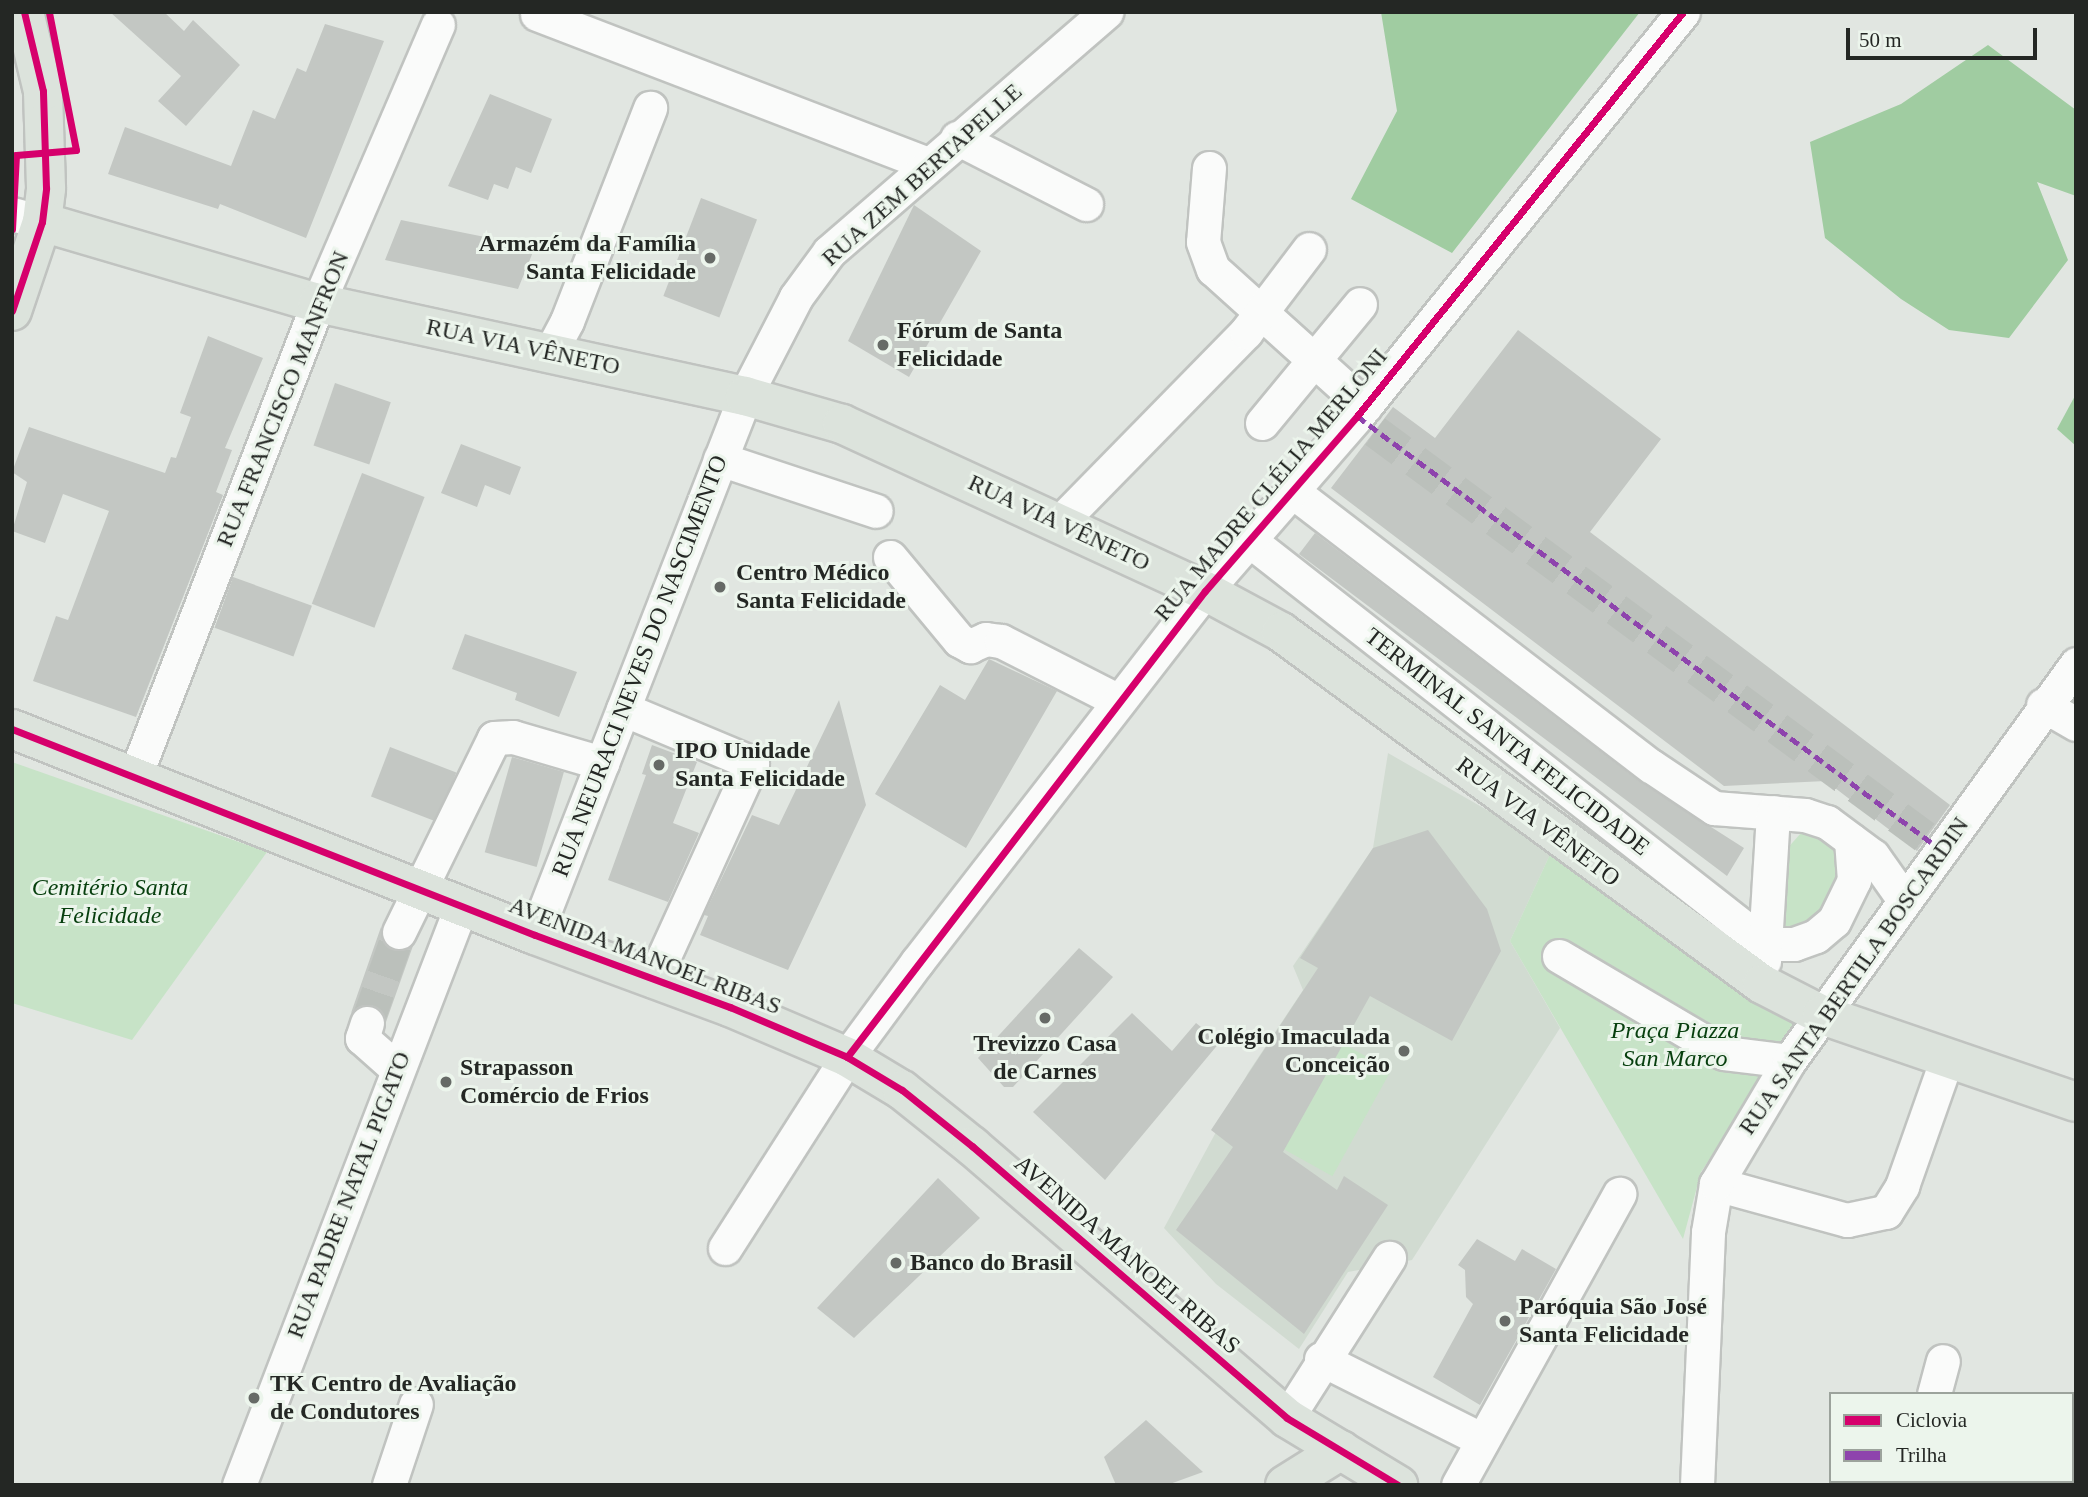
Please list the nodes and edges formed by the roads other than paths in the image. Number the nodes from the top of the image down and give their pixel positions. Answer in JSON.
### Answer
{"nodes":[{"id":1,"x":24,"y":12,"type":"edge"},
{"id":2,"x":1106,"y":12,"type":"edge"},
{"id":3,"x":1683,"y":12,"type":"edge"},
{"id":4,"x":537,"y":14,"type":"edge"},
{"id":5,"x":438,"y":25,"type":"dead end"},
{"id":6,"x":650,"y":108,"type":"dead end"},
{"id":7,"x":957,"y":138,"type":"junction"},
{"id":8,"x":927,"y":164,"type":"junction"},
{"id":9,"x":1209,"y":168,"type":"dead end"},
{"id":10,"x":1086,"y":204,"type":"dead end"},
{"id":11,"x":27,"y":218,"type":"edge"},
{"id":12,"x":1309,"y":249,"type":"dead end"},
{"id":13,"x":318,"y":303,"type":"junction"},
{"id":14,"x":1360,"y":304,"type":"dead end"},
{"id":15,"x":12,"y":311,"type":"edge"},
{"id":16,"x":1263,"y":311,"type":"junction"},
{"id":17,"x":550,"y":353,"type":"junction"},
{"id":18,"x":1315,"y":359,"type":"junction"},
{"id":19,"x":745,"y":396,"type":"junction"},
{"id":20,"x":1366,"y":418,"type":"junction"},
{"id":21,"x":1262,"y":423,"type":"dead end"},
{"id":22,"x":720,"y":459,"type":"junction"},
{"id":23,"x":1292,"y":491,"type":"junction"},
{"id":24,"x":876,"y":511,"type":"dead end"},
{"id":25,"x":1059,"y":523,"type":"junction"},
{"id":26,"x":1249,"y":540,"type":"junction"},
{"id":27,"x":890,"y":557,"type":"dead end"},
{"id":28,"x":1205,"y":591,"type":"junction"},
{"id":29,"x":2076,"y":664,"type":"edge"},
{"id":30,"x":1119,"y":701,"type":"junction"},
{"id":31,"x":2043,"y":705,"type":"junction"},
{"id":32,"x":623,"y":709,"type":"junction"},
{"id":33,"x":2076,"y":724,"type":"edge"},
{"id":34,"x":12,"y":729,"type":"edge"},
{"id":35,"x":601,"y":763,"type":"junction"},
{"id":36,"x":135,"y":776,"type":"junction"},
{"id":37,"x":1773,"y":812,"type":"junction"},
{"id":38,"x":1851,"y":840,"type":"junction"},
{"id":39,"x":418,"y":890,"type":"junction"},
{"id":40,"x":1904,"y":900,"type":"junction"},
{"id":41,"x":461,"y":906,"type":"junction"},
{"id":42,"x":535,"y":935,"type":"junction"},
{"id":43,"x":1765,"y":944,"type":"junction"},
{"id":44,"x":416,"y":948,"type":"junction"},
{"id":45,"x":1559,"y":956,"type":"dead end"},
{"id":46,"x":653,"y":980,"type":"junction"},
{"id":47,"x":1762,"y":984,"type":"junction"},
{"id":48,"x":1822,"y":1015,"type":"junction"},
{"id":49,"x":367,"y":1023,"type":"tunnel mouth"},
{"id":50,"x":847,"y":1057,"type":"junction"},
{"id":51,"x":1947,"y":1058,"type":"junction"},
{"id":52,"x":1789,"y":1061,"type":"junction"},
{"id":53,"x":397,"y":1069,"type":"junction"},
{"id":54,"x":2076,"y":1102,"type":"edge"},
{"id":55,"x":1716,"y":1184,"type":"junction"},
{"id":56,"x":1619,"y":1194,"type":"dead end"},
{"id":57,"x":726,"y":1248,"type":"dead end"},
{"id":58,"x":1389,"y":1258,"type":"dead end"},
{"id":59,"x":1321,"y":1359,"type":"junction"},
{"id":60,"x":1943,"y":1361,"type":"dead end"},
{"id":61,"x":1935,"y":1392,"type":"edge"},
{"id":62,"x":416,"y":1404,"type":"dead end"},
{"id":63,"x":1287,"y":1418,"type":"junction"},
{"id":64,"x":1481,"y":1439,"type":"junction"},
{"id":65,"x":1341,"y":1450,"type":"junction"},
{"id":66,"x":239,"y":1485,"type":"edge"},
{"id":67,"x":389,"y":1485,"type":"edge"},
{"id":68,"x":1286,"y":1485,"type":"edge"},
{"id":69,"x":1398,"y":1485,"type":"edge"},
{"id":70,"x":1458,"y":1485,"type":"edge"},
{"id":71,"x":1697,"y":1485,"type":"edge"}],
"edges":[{"from":1,"to":11,"type":"main road"},
{"from":2,"to":7,"type":"street","name":"RUA ZEM BERTAPELLE"},
{"from":3,"to":20,"type":"street","name":"RUA MADRE CLÉLIA MERLONI"},
{"from":4,"to":8,"type":"street"},
{"from":5,"to":13,"type":"street","name":"RUA FRANCISCO MANFRON"},
{"from":6,"to":17,"type":"street"},
{"from":7,"to":8,"type":"street","name":"RUA ZEM BERTAPELLE"},
{"from":7,"to":10,"type":"street"},
{"from":8,"to":19,"type":"street","name":"RUA ZEM BERTAPELLE"},
{"from":9,"to":16,"type":"street"},
{"from":11,"to":13,"type":"main road","name":"RUA VIA VÊNETO"},
{"from":11,"to":15,"type":"main road"},
{"from":12,"to":16,"type":"street"},
{"from":13,"to":17,"type":"main road","name":"RUA VIA VÊNETO"},
{"from":13,"to":36,"type":"street","name":"RUA FRANCISCO MANFRON"},
{"from":14,"to":18,"type":"street"},
{"from":16,"to":18,"type":"street"},
{"from":16,"to":25,"type":"street"},
{"from":17,"to":19,"type":"main road","name":"RUA VIA VÊNETO"},
{"from":18,"to":20,"type":"street"},
{"from":18,"to":21,"type":"street"},
{"from":19,"to":22,"type":"street","name":"RUA NEURACI NEVES DO NASCIMENTO"},
{"from":19,"to":25,"type":"main road","name":"RUA VIA VÊNETO"},
{"from":20,"to":23,"type":"street","name":"RUA MADRE CLÉLIA MERLONI"},
{"from":22,"to":24,"type":"street"},
{"from":22,"to":32,"type":"street","name":"RUA NEURACI NEVES DO NASCIMENTO"},
{"from":23,"to":26,"type":"street","name":"RUA MADRE CLÉLIA MERLONI"},
{"from":23,"to":37,"type":"street"},
{"from":25,"to":28,"type":"main road","name":"RUA VIA VÊNETO"},
{"from":26,"to":28,"type":"street","name":"RUA MADRE CLÉLIA MERLONI"},
{"from":26,"to":43,"type":"street","name":"TERMINAL SANTA FELICIDADE"},
{"from":27,"to":30,"type":"street"},
{"from":28,"to":30,"type":"street","name":"RUA MADRE CLÉLIA MERLONI"},
{"from":28,"to":47,"type":"main road","name":"RUA VIA VÊNETO"},
{"from":29,"to":31,"type":"street","name":"RUA SANTA BERTILA BOSCARDIN"},
{"from":30,"to":50,"type":"street","name":"RUA MADRE CLÉLIA MERLONI"},
{"from":31,"to":33,"type":"street"},
{"from":31,"to":40,"type":"street","name":"RUA SANTA BERTILA BOSCARDIN"},
{"from":32,"to":35,"type":"street","name":"RUA NEURACI NEVES DO NASCIMENTO"},
{"from":32,"to":46,"type":"street"},
{"from":34,"to":36,"type":"main road","name":"AVENIDA MANOEL RIBAS"},
{"from":35,"to":39,"type":"street"},
{"from":35,"to":42,"type":"street","name":"RUA NEURACI NEVES DO NASCIMENTO"},
{"from":36,"to":39,"type":"main road","name":"AVENIDA MANOEL RIBAS"},
{"from":37,"to":38,"type":"street"},
{"from":37,"to":43,"type":"street"},
{"from":38,"to":40,"type":"street"},
{"from":38,"to":43,"type":"street"},
{"from":39,"to":41,"type":"main road","name":"AVENIDA MANOEL RIBAS"},
{"from":39,"to":44,"type":"street"},
{"from":40,"to":48,"type":"street","name":"RUA SANTA BERTILA BOSCARDIN"},
{"from":41,"to":42,"type":"main road","name":"AVENIDA MANOEL RIBAS"},
{"from":41,"to":44,"type":"street","name":"RUA PADRE NATAL PIGATO"},
{"from":42,"to":46,"type":"main road","name":"AVENIDA MANOEL RIBAS"},
{"from":43,"to":47,"type":"street"},
{"from":44,"to":53,"type":"street","name":"RUA PADRE NATAL PIGATO"},
{"from":45,"to":52,"type":"street"},
{"from":46,"to":50,"type":"main road","name":"AVENIDA MANOEL RIBAS"},
{"from":47,"to":48,"type":"main road","name":"RUA VIA VÊNETO"},
{"from":48,"to":51,"type":"main road","name":"RUA VIA VÊNETO"},
{"from":48,"to":52,"type":"street","name":"RUA SANTA BERTILA BOSCARDIN"},
{"from":49,"to":53,"type":"street"},
{"from":50,"to":57,"type":"street","name":"RUA MADRE CLÉLIA MERLONI"},
{"from":50,"to":63,"type":"main road","name":"AVENIDA MANOEL RIBAS"},
{"from":51,"to":54,"type":"main road","name":"RUA VIA VÊNETO"},
{"from":51,"to":55,"type":"street"},
{"from":52,"to":55,"type":"street","name":"RUA SANTA BERTILA BOSCARDIN"},
{"from":53,"to":66,"type":"street","name":"RUA PADRE NATAL PIGATO"},
{"from":55,"to":71,"type":"street","name":"RUA SANTA BERTILA BOSCARDIN"},
{"from":56,"to":64,"type":"street"},
{"from":58,"to":59,"type":"street"},
{"from":59,"to":63,"type":"street"},
{"from":59,"to":64,"type":"street"},
{"from":60,"to":61,"type":"street"},
{"from":62,"to":67,"type":"street"},
{"from":63,"to":65,"type":"main road","name":"AVENIDA MANOEL RIBAS"},
{"from":64,"to":70,"type":"street"},
{"from":65,"to":68,"type":"main road"},
{"from":65,"to":69,"type":"main road","name":"AVENIDA MANOEL RIBAS"}]}
